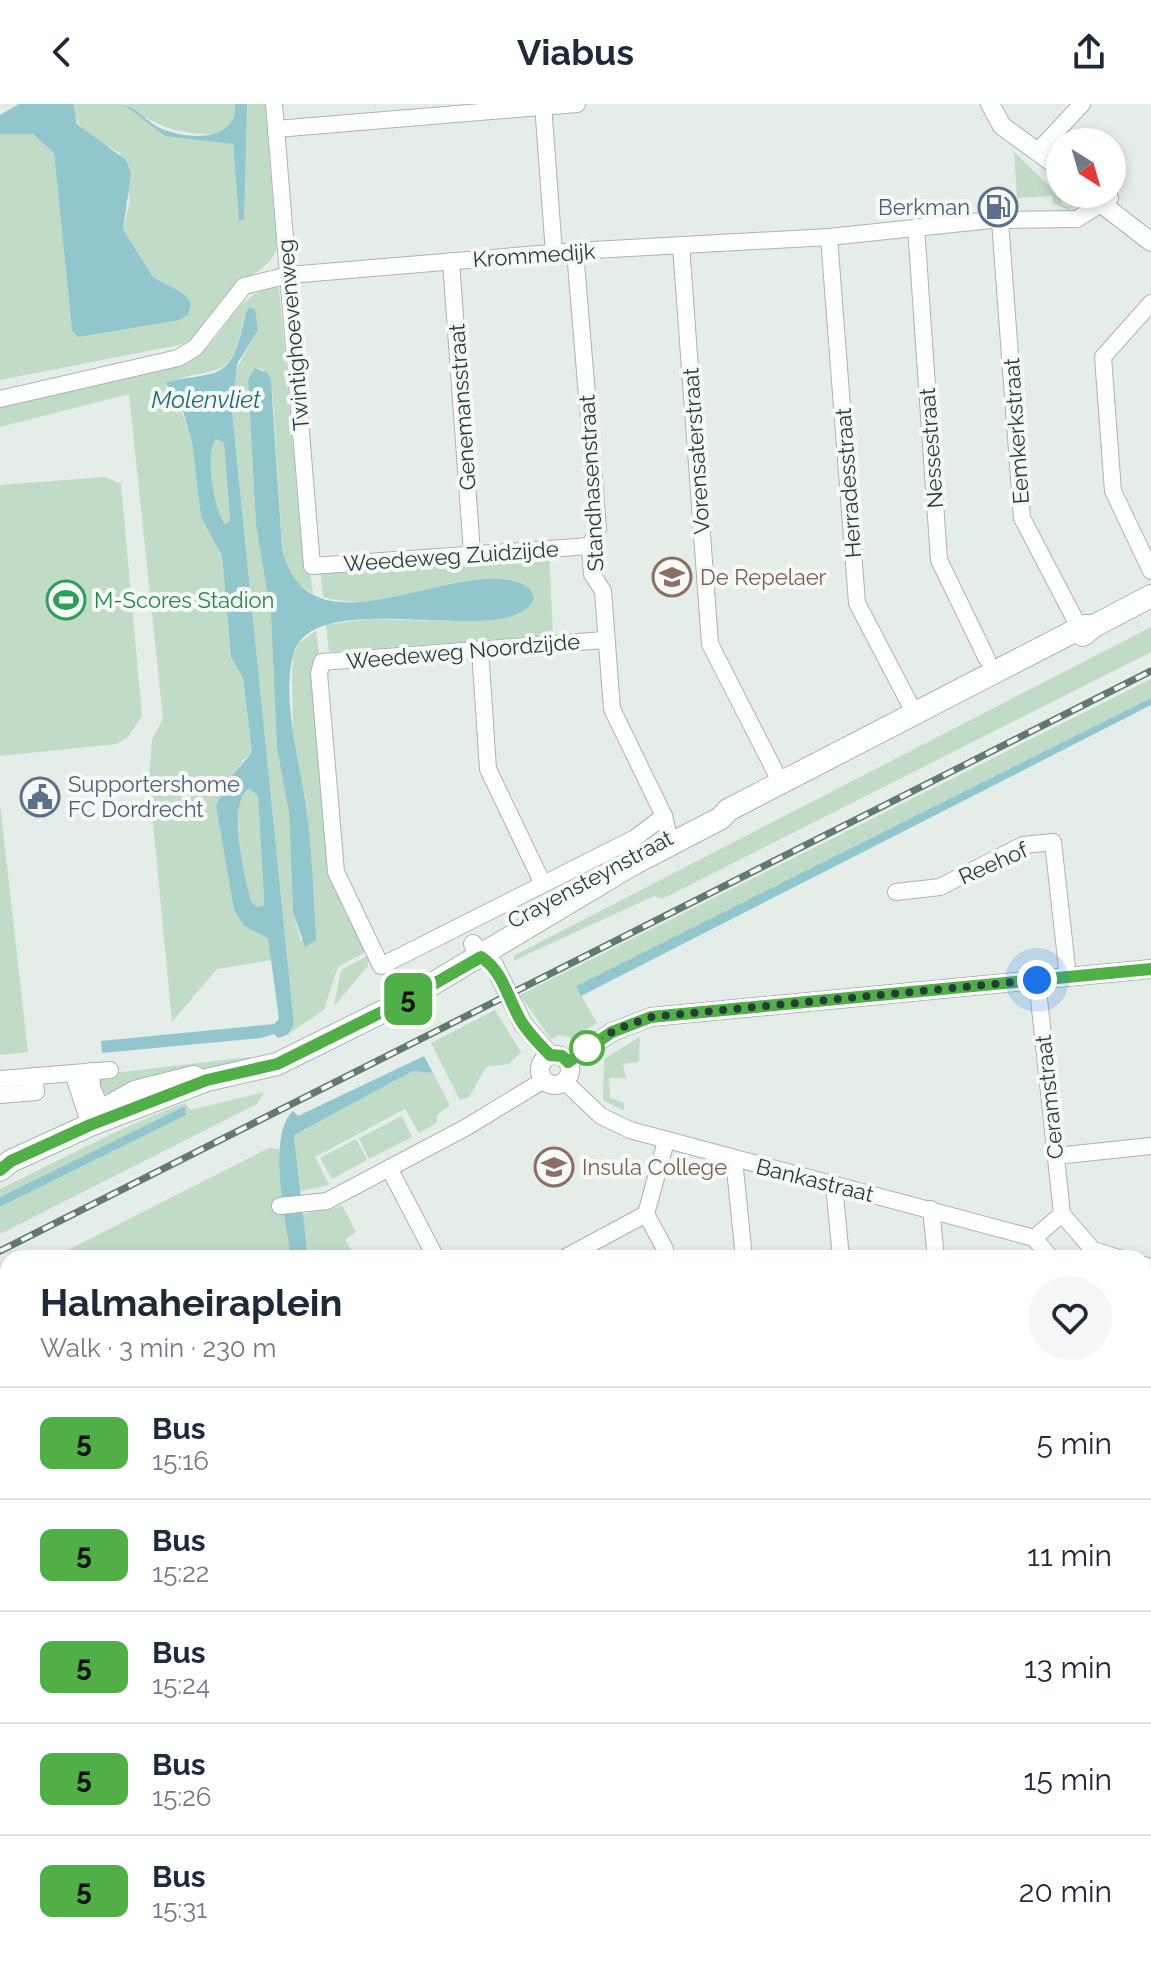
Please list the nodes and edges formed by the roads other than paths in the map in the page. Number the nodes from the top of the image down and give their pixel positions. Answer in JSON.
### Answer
{"nodes":[{"id":1,"x":274,"y":104,"type":"edge"},
{"id":2,"x":577,"y":104,"type":"edge"},
{"id":3,"x":990,"y":104,"type":"edge"},
{"id":4,"x":1002,"y":104,"type":"edge"},
{"id":5,"x":1082,"y":104,"type":"edge"},
{"id":6,"x":543,"y":105,"type":"edge"},
{"id":7,"x":1064,"y":128,"type":"edge"},
{"id":8,"x":276,"y":129,"type":"junction"},
{"id":9,"x":1046,"y":149,"type":"edge"},
{"id":10,"x":1046,"y":149,"type":"edge"},
{"id":11,"x":1095,"y":208,"type":"edge"},
{"id":12,"x":1114,"y":208,"type":"edge"},
{"id":13,"x":1000,"y":221,"type":"junction"},
{"id":14,"x":916,"y":227,"type":"junction"},
{"id":15,"x":829,"y":237,"type":"junction"},
{"id":16,"x":1151,"y":242,"type":"edge"},
{"id":17,"x":681,"y":245,"type":"junction"},
{"id":18,"x":575,"y":251,"type":"junction"},
{"id":19,"x":554,"y":253,"type":"junction"},
{"id":20,"x":451,"y":261,"type":"junction"},
{"id":21,"x":289,"y":275,"type":"junction"},
{"id":22,"x":1151,"y":303,"type":"edge"},
{"id":23,"x":0,"y":399,"type":"edge"},
{"id":24,"x":590,"y":546,"type":"junction"},
{"id":25,"x":472,"y":553,"type":"junction"},
{"id":26,"x":312,"y":566,"type":"joint"},
{"id":27,"x":1151,"y":571,"type":"edge"},
{"id":28,"x":1151,"y":596,"type":"edge"},
{"id":29,"x":1087,"y":627,"type":"junction"},
{"id":30,"x":604,"y":640,"type":"junction"},
{"id":31,"x":480,"y":649,"type":"junction"},
{"id":32,"x":987,"y":659,"type":"dead end"},
{"id":33,"x":915,"y":714,"type":"junction"},
{"id":34,"x":781,"y":783,"type":"junction"},
{"id":35,"x":667,"y":832,"type":"junction"},
{"id":36,"x":543,"y":884,"type":"junction"},
{"id":37,"x":896,"y":892,"type":"dead end"},
{"id":38,"x":477,"y":950,"type":"junction"},
{"id":39,"x":381,"y":966,"type":"joint"},
{"id":40,"x":1151,"y":969,"type":"edge"},
{"id":41,"x":1068,"y":977,"type":"junction"},
{"id":42,"x":1037,"y":980,"type":"junction"},
{"id":43,"x":568,"y":1062,"type":"junction"},
{"id":44,"x":545,"y":1067,"type":"junction"},
{"id":45,"x":110,"y":1070,"type":"dead end"},
{"id":46,"x":91,"y":1071,"type":"junction"},
{"id":47,"x":73,"y":1073,"type":"junction"},
{"id":48,"x":34,"y":1076,"type":"junction"},
{"id":49,"x":0,"y":1079,"type":"edge"},
{"id":50,"x":564,"y":1081,"type":"junction"},
{"id":51,"x":0,"y":1095,"type":"edge"},
{"id":52,"x":96,"y":1117,"type":"junction"},
{"id":53,"x":666,"y":1141,"type":"junction"},
{"id":54,"x":1151,"y":1146,"type":"edge"},
{"id":55,"x":1056,"y":1156,"type":"junction"},
{"id":56,"x":734,"y":1159,"type":"junction"},
{"id":57,"x":4,"y":1165,"type":"edge"},
{"id":58,"x":389,"y":1168,"type":"junction"},
{"id":59,"x":834,"y":1185,"type":"junction"},
{"id":60,"x":280,"y":1206,"type":"dead end"},
{"id":61,"x":931,"y":1209,"type":"junction"},
{"id":62,"x":646,"y":1214,"type":"junction"},
{"id":63,"x":1062,"y":1214,"type":"junction"},
{"id":64,"x":1034,"y":1238,"type":"junction"},
{"id":65,"x":432,"y":1250,"type":"edge"},
{"id":66,"x":579,"y":1250,"type":"edge"},
{"id":67,"x":665,"y":1250,"type":"edge"},
{"id":68,"x":743,"y":1250,"type":"edge"},
{"id":69,"x":840,"y":1250,"type":"edge"},
{"id":70,"x":935,"y":1250,"type":"edge"},
{"id":71,"x":1044,"y":1250,"type":"edge"},
{"id":72,"x":1085,"y":1250,"type":"edge"}],
"edges":[{"from":1,"to":8,"type":"street","name":"Twintighoevenweg"},
{"from":2,"to":6,"type":"street"},
{"from":3,"to":9,"type":"street"},
{"from":4,"to":10,"type":"street"},
{"from":5,"to":7,"type":"street"},
{"from":6,"to":8,"type":"street"},
{"from":6,"to":19,"type":"street"},
{"from":8,"to":21,"type":"street","name":"Twintighoevenweg"},
{"from":11,"to":13,"type":"street","name":"Krommedijk"},
{"from":12,"to":16,"type":"street","name":"Krommedijk"},
{"from":13,"to":14,"type":"street","name":"Krommedijk"},
{"from":13,"to":29,"type":"street","name":"Eemkerkstraat"},
{"from":14,"to":15,"type":"street","name":"Krommedijk"},
{"from":14,"to":32,"type":"street","name":"Nessestraat"},
{"from":15,"to":17,"type":"street","name":"Krommedijk"},
{"from":15,"to":33,"type":"street","name":"Herradesstraat"},
{"from":17,"to":18,"type":"street","name":"Krommedijk"},
{"from":17,"to":34,"type":"street","name":"Vorensaterstraat"},
{"from":18,"to":19,"type":"street","name":"Krommedijk"},
{"from":18,"to":24,"type":"street","name":"Standhasenstraat"},
{"from":19,"to":20,"type":"street","name":"Krommedijk"},
{"from":20,"to":21,"type":"street","name":"Krommedijk"},
{"from":20,"to":25,"type":"street","name":"Genemansstraat"},
{"from":21,"to":23,"type":"street","name":"Krommedijk"},
{"from":21,"to":26,"type":"street","name":"Twintighoevenweg"},
{"from":22,"to":27,"type":"street"},
{"from":24,"to":25,"type":"street","name":"Weedeweg Zuidzijde"},
{"from":24,"to":30,"type":"street","name":"Standhasenstraat"},
{"from":25,"to":26,"type":"street","name":"Weedeweg Zuidzijde"},
{"from":28,"to":29,"type":"main road","name":"Crayensteynstraat"},
{"from":29,"to":33,"type":"main road","name":"Crayensteynstraat"},
{"from":30,"to":31,"type":"street","name":"Weedeweg Noordzijde"},
{"from":30,"to":35,"type":"street","name":"Standhasenstraat"},
{"from":31,"to":36,"type":"street"},
{"from":31,"to":39,"type":"street","name":"Weedeweg Noordzijde"},
{"from":33,"to":34,"type":"main road","name":"Crayensteynstraat"},
{"from":34,"to":35,"type":"main road","name":"Crayensteynstraat"},
{"from":35,"to":36,"type":"street","name":"Crayensteynstraat"},
{"from":35,"to":38,"type":"main road","name":"Crayensteynstraat"},
{"from":36,"to":39,"type":"street","name":"Crayensteynstraat"},
{"from":37,"to":41,"type":"street","name":"Reehof"},
{"from":38,"to":44,"type":"street"},
{"from":38,"to":52,"type":"main road","name":"Crayensteynstraat"},
{"from":40,"to":41,"type":"street"},
{"from":41,"to":42,"type":"street"},
{"from":42,"to":43,"type":"street"},
{"from":42,"to":55,"type":"street","name":"Ceramstraat"},
{"from":43,"to":44,"type":"street"},
{"from":43,"to":50,"type":"street"},
{"from":44,"to":50,"type":"street"},
{"from":44,"to":58,"type":"street"},
{"from":45,"to":46,"type":"street"},
{"from":46,"to":47,"type":"street"},
{"from":46,"to":52,"type":"street"},
{"from":47,"to":48,"type":"street"},
{"from":47,"to":52,"type":"street"},
{"from":48,"to":49,"type":"street"},
{"from":48,"to":51,"type":"street"},
{"from":50,"to":53,"type":"street","name":"Bankastraat"},
{"from":52,"to":57,"type":"main road","name":"Crayensteynstraat"},
{"from":53,"to":56,"type":"street","name":"Bankastraat"},
{"from":53,"to":62,"type":"street"},
{"from":54,"to":55,"type":"street"},
{"from":55,"to":63,"type":"street","name":"Ceramstraat"},
{"from":56,"to":59,"type":"street","name":"Bankastraat"},
{"from":56,"to":68,"type":"street"},
{"from":58,"to":60,"type":"street"},
{"from":58,"to":65,"type":"street"},
{"from":59,"to":61,"type":"street","name":"Bankastraat"},
{"from":59,"to":69,"type":"street"},
{"from":61,"to":64,"type":"street","name":"Bankastraat"},
{"from":61,"to":70,"type":"street"},
{"from":62,"to":66,"type":"street"},
{"from":62,"to":67,"type":"street"},
{"from":63,"to":64,"type":"street"},
{"from":63,"to":72,"type":"street"},
{"from":64,"to":71,"type":"street"}]}
